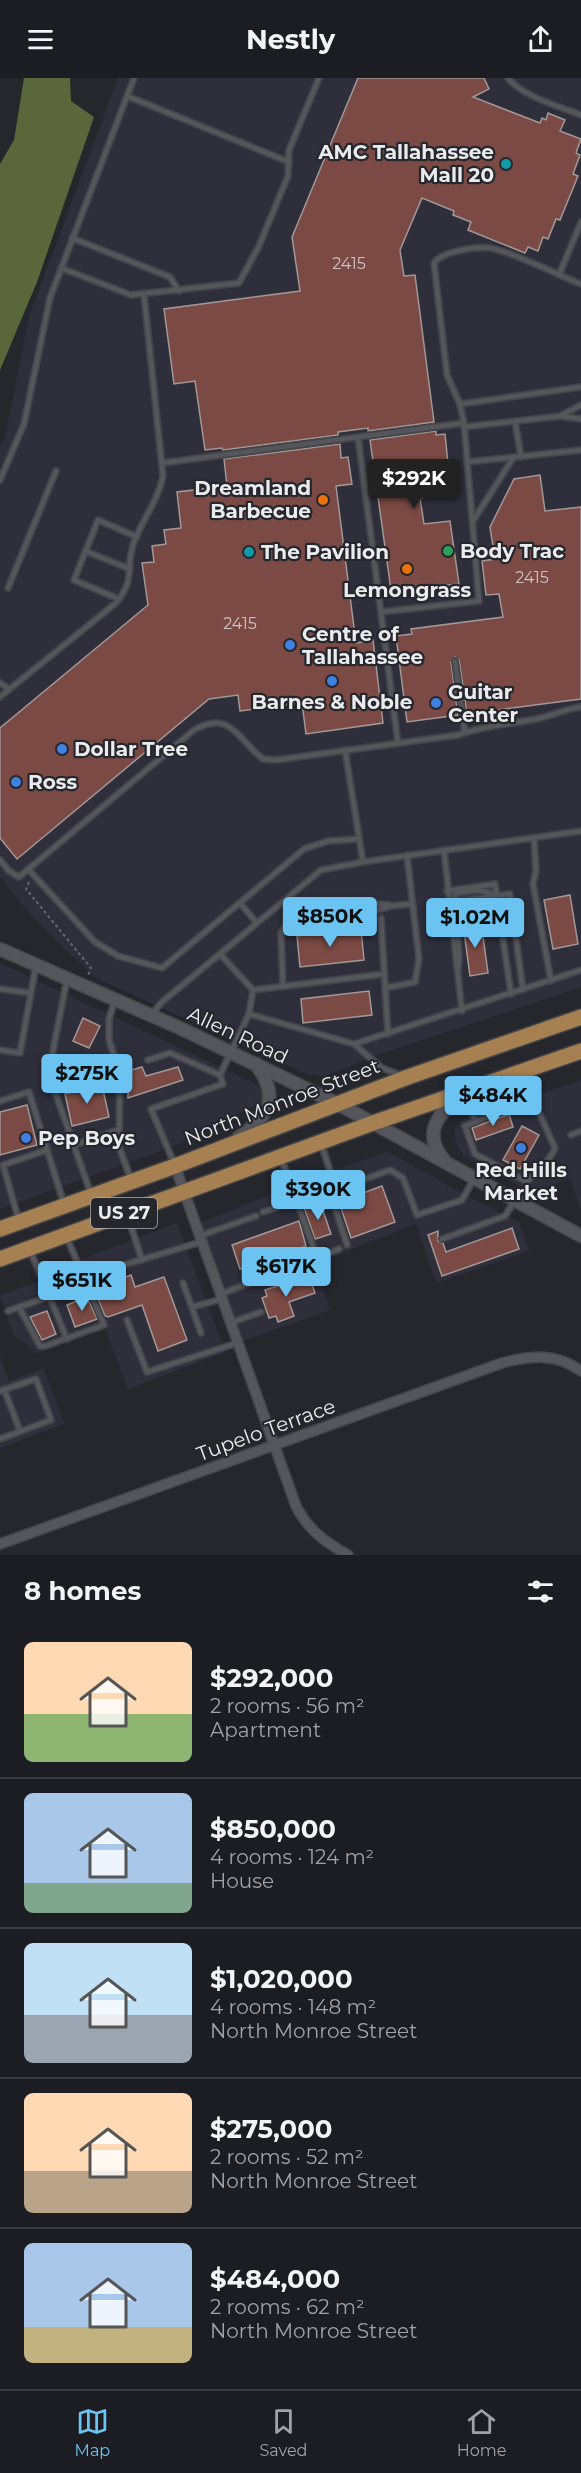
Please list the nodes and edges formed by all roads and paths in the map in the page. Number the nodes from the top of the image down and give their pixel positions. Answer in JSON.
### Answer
{"nodes":[{"id":1,"x":135,"y":78,"type":"edge"},
{"id":2,"x":319,"y":78,"type":"edge"},
{"id":3,"x":508,"y":78,"type":"edge"},
{"id":4,"x":127,"y":96,"type":"junction"},
{"id":5,"x":581,"y":116,"type":"edge"},
{"id":6,"x":289,"y":162,"type":"junction"},
{"id":7,"x":581,"y":222,"type":"edge"},
{"id":8,"x":72,"y":238,"type":"junction"},
{"id":9,"x":61,"y":268,"type":"junction"},
{"id":10,"x":559,"y":275,"type":"junction"},
{"id":11,"x":581,"y":284,"type":"edge"},
{"id":12,"x":179,"y":291,"type":"junction"},
{"id":13,"x":144,"y":295,"type":"junction"},
{"id":14,"x":581,"y":387,"type":"edge"},
{"id":15,"x":460,"y":404,"type":"junction"},
{"id":16,"x":581,"y":405,"type":"edge"},
{"id":17,"x":561,"y":416,"type":"junction"},
{"id":18,"x":581,"y":419,"type":"edge"},
{"id":19,"x":515,"y":421,"type":"junction"},
{"id":20,"x":464,"y":425,"type":"junction"},
{"id":21,"x":358,"y":437,"type":"junction"},
{"id":22,"x":581,"y":450,"type":"edge"},
{"id":23,"x":514,"y":457,"type":"junction"},
{"id":24,"x":521,"y":457,"type":"junction"},
{"id":25,"x":467,"y":462,"type":"junction"},
{"id":26,"x":162,"y":463,"type":"junction"},
{"id":27,"x":56,"y":471,"type":"dead end"},
{"id":28,"x":0,"y":480,"type":"edge"},
{"id":29,"x":473,"y":521,"type":"junction"},
{"id":30,"x":138,"y":537,"type":"junction"},
{"id":31,"x":85,"y":551,"type":"junction"},
{"id":32,"x":130,"y":569,"type":"junction"},
{"id":33,"x":8,"y":588,"type":"dead end"},
{"id":34,"x":119,"y":599,"type":"junction"},
{"id":35,"x":381,"y":612,"type":"junction"},
{"id":36,"x":456,"y":661,"type":"dead end"},
{"id":37,"x":0,"y":683,"type":"edge"},
{"id":38,"x":9,"y":689,"type":"junction"},
{"id":39,"x":0,"y":697,"type":"edge"},
{"id":40,"x":581,"y":707,"type":"edge"},
{"id":41,"x":465,"y":733,"type":"junction"},
{"id":42,"x":398,"y":743,"type":"junction"},
{"id":43,"x":345,"y":750,"type":"junction"},
{"id":44,"x":581,"y":831,"type":"edge"},
{"id":45,"x":534,"y":838,"type":"junction"},
{"id":46,"x":359,"y":839,"type":"junction"},
{"id":47,"x":444,"y":850,"type":"junction"},
{"id":48,"x":407,"y":855,"type":"junction"},
{"id":49,"x":0,"y":860,"type":"edge"},
{"id":50,"x":363,"y":862,"type":"junction"},
{"id":51,"x":30,"y":871,"type":"junction"},
{"id":52,"x":447,"y":891,"type":"junction"},
{"id":53,"x":497,"y":896,"type":"junction"},
{"id":54,"x":453,"y":902,"type":"junction"},
{"id":55,"x":240,"y":903,"type":"junction"},
{"id":56,"x":412,"y":904,"type":"junction"},
{"id":57,"x":391,"y":906,"type":"junction"},
{"id":58,"x":315,"y":912,"type":"junction"},
{"id":59,"x":381,"y":918,"type":"dead end"},
{"id":60,"x":257,"y":923,"type":"junction"},
{"id":61,"x":0,"y":949,"type":"edge"},
{"id":62,"x":220,"y":954,"type":"junction"},
{"id":63,"x":36,"y":965,"type":"junction"},
{"id":64,"x":581,"y":970,"type":"edge"},
{"id":65,"x":384,"y":974,"type":"junction"},
{"id":66,"x":457,"y":974,"type":"junction"},
{"id":67,"x":88,"y":976,"type":"dead end"},
{"id":68,"x":67,"y":979,"type":"junction"},
{"id":69,"x":550,"y":981,"type":"junction"},
{"id":70,"x":283,"y":986,"type":"junction"},
{"id":71,"x":385,"y":988,"type":"junction"},
{"id":72,"x":0,"y":989,"type":"edge"},
{"id":73,"x":253,"y":990,"type":"junction"},
{"id":74,"x":523,"y":990,"type":"junction"},
{"id":75,"x":31,"y":993,"type":"junction"},
{"id":76,"x":511,"y":994,"type":"junction"},
{"id":77,"x":115,"y":1000,"type":"junction"},
{"id":78,"x":462,"y":1011,"type":"junction"},
{"id":79,"x":249,"y":1014,"type":"junction"},
{"id":80,"x":151,"y":1016,"type":"junction"},
{"id":81,"x":581,"y":1017,"type":"edge"},
{"id":82,"x":388,"y":1034,"type":"junction"},
{"id":83,"x":354,"y":1044,"type":"junction"},
{"id":84,"x":0,"y":1050,"type":"edge"},
{"id":85,"x":581,"y":1051,"type":"edge"},
{"id":86,"x":231,"y":1052,"type":"junction"},
{"id":87,"x":114,"y":1058,"type":"junction"},
{"id":88,"x":148,"y":1060,"type":"dead end"},
{"id":89,"x":255,"y":1063,"type":"junction"},
{"id":90,"x":520,"y":1073,"type":"junction"},
{"id":91,"x":220,"y":1075,"type":"junction"},
{"id":92,"x":408,"y":1077,"type":"junction"},
{"id":93,"x":55,"y":1092,"type":"dead end"},
{"id":94,"x":463,"y":1093,"type":"junction"},
{"id":95,"x":532,"y":1099,"type":"junction"},
{"id":96,"x":0,"y":1101,"type":"edge"},
{"id":97,"x":336,"y":1103,"type":"junction"},
{"id":98,"x":476,"y":1122,"type":"junction"},
{"id":99,"x":374,"y":1123,"type":"junction"},
{"id":100,"x":118,"y":1130,"type":"junction"},
{"id":101,"x":581,"y":1131,"type":"edge"},
{"id":102,"x":571,"y":1135,"type":"dead end"},
{"id":103,"x":320,"y":1142,"type":"junction"},
{"id":104,"x":232,"y":1143,"type":"junction"},
{"id":105,"x":74,"y":1145,"type":"junction"},
{"id":106,"x":47,"y":1150,"type":"junction"},
{"id":107,"x":280,"y":1157,"type":"junction"},
{"id":108,"x":485,"y":1159,"type":"junction"},
{"id":109,"x":447,"y":1163,"type":"junction"},
{"id":110,"x":175,"y":1166,"type":"junction"},
{"id":111,"x":474,"y":1178,"type":"junction"},
{"id":112,"x":132,"y":1181,"type":"junction"},
{"id":113,"x":336,"y":1189,"type":"junction"},
{"id":114,"x":183,"y":1192,"type":"junction"},
{"id":115,"x":92,"y":1196,"type":"junction"},
{"id":116,"x":516,"y":1200,"type":"junction"},
{"id":117,"x":297,"y":1201,"type":"junction"},
{"id":118,"x":65,"y":1206,"type":"junction"},
{"id":119,"x":263,"y":1212,"type":"dead end"},
{"id":120,"x":126,"y":1213,"type":"junction"},
{"id":121,"x":256,"y":1216,"type":"dead end"},
{"id":122,"x":20,"y":1222,"type":"junction"},
{"id":123,"x":0,"y":1229,"type":"edge"},
{"id":124,"x":65,"y":1235,"type":"junction"},
{"id":125,"x":581,"y":1236,"type":"edge"},
{"id":126,"x":200,"y":1239,"type":"junction"},
{"id":127,"x":442,"y":1239,"type":"dead end"},
{"id":128,"x":347,"y":1245,"type":"dead end"},
{"id":129,"x":30,"y":1248,"type":"junction"},
{"id":130,"x":339,"y":1249,"type":"dead end"},
{"id":131,"x":317,"y":1257,"type":"junction"},
{"id":132,"x":0,"y":1259,"type":"edge"},
{"id":133,"x":142,"y":1260,"type":"junction"},
{"id":134,"x":93,"y":1274,"type":"dead end"},
{"id":135,"x":183,"y":1283,"type":"dead end"},
{"id":136,"x":86,"y":1284,"type":"junction"},
{"id":137,"x":50,"y":1297,"type":"junction"},
{"id":138,"x":221,"y":1297,"type":"junction"},
{"id":139,"x":19,"y":1307,"type":"junction"},
{"id":140,"x":192,"y":1307,"type":"junction"},
{"id":141,"x":8,"y":1311,"type":"dead end"},
{"id":142,"x":261,"y":1312,"type":"dead end"},
{"id":143,"x":127,"y":1320,"type":"dead end"},
{"id":144,"x":230,"y":1323,"type":"junction"},
{"id":145,"x":201,"y":1333,"type":"dead end"},
{"id":146,"x":67,"y":1339,"type":"junction"},
{"id":147,"x":237,"y":1343,"type":"junction"},
{"id":148,"x":581,"y":1371,"type":"edge"},
{"id":149,"x":2,"y":1390,"type":"edge"},
{"id":150,"x":20,"y":1431,"type":"junction"},
{"id":151,"x":0,"y":1439,"type":"edge"},
{"id":152,"x":275,"y":1446,"type":"junction"},
{"id":153,"x":0,"y":1544,"type":"edge"},
{"id":154,"x":348,"y":1555,"type":"edge"}],
"edges":[{"from":1,"to":4,"type":"lane"},
{"from":2,"to":6,"type":"lane"},
{"from":3,"to":5,"type":"lane"},
{"from":4,"to":6,"type":"lane"},
{"from":4,"to":8,"type":"lane"},
{"from":6,"to":12,"type":"lane"},
{"from":7,"to":10,"type":"lane"},
{"from":8,"to":9,"type":"lane"},
{"from":8,"to":12,"type":"lane"},
{"from":9,"to":13,"type":"lane"},
{"from":9,"to":28,"type":"lane"},
{"from":10,"to":11,"type":"lane"},
{"from":10,"to":15,"type":"lane"},
{"from":12,"to":13,"type":"lane"},
{"from":13,"to":26,"type":"lane"},
{"from":14,"to":15,"type":"lane"},
{"from":15,"to":20,"type":"lane"},
{"from":16,"to":17,"type":"lane"},
{"from":17,"to":18,"type":"lane"},
{"from":17,"to":19,"type":"lane"},
{"from":19,"to":20,"type":"lane"},
{"from":19,"to":24,"type":"lane"},
{"from":20,"to":21,"type":"lane"},
{"from":20,"to":25,"type":"lane"},
{"from":21,"to":26,"type":"lane"},
{"from":21,"to":35,"type":"lane"},
{"from":22,"to":24,"type":"lane"},
{"from":23,"to":24,"type":"lane"},
{"from":23,"to":25,"type":"lane"},
{"from":23,"to":29,"type":"lane"},
{"from":25,"to":29,"type":"lane"},
{"from":26,"to":30,"type":"lane"},
{"from":27,"to":33,"type":"lane"},
{"from":29,"to":35,"type":"lane"},
{"from":30,"to":31,"type":"lane"},
{"from":30,"to":32,"type":"lane"},
{"from":31,"to":32,"type":"lane"},
{"from":31,"to":34,"type":"lane"},
{"from":32,"to":34,"type":"lane"},
{"from":34,"to":38,"type":"lane"},
{"from":35,"to":42,"type":"lane"},
{"from":36,"to":41,"type":"lane"},
{"from":37,"to":38,"type":"lane"},
{"from":38,"to":39,"type":"lane"},
{"from":40,"to":41,"type":"lane"},
{"from":41,"to":42,"type":"lane"},
{"from":42,"to":43,"type":"lane"},
{"from":43,"to":46,"type":"lane"},
{"from":43,"to":51,"type":"lane"},
{"from":44,"to":45,"type":"lane"},
{"from":45,"to":47,"type":"lane"},
{"from":45,"to":69,"type":"lane"},
{"from":46,"to":50,"type":"lane"},
{"from":46,"to":55,"type":"lane"},
{"from":47,"to":48,"type":"lane"},
{"from":47,"to":52,"type":"lane"},
{"from":48,"to":50,"type":"lane"},
{"from":48,"to":56,"type":"lane"},
{"from":49,"to":51,"type":"lane"},
{"from":50,"to":60,"type":"lane"},
{"from":51,"to":55,"type":"lane"},
{"from":51,"to":67,"type":"path"},
{"from":52,"to":53,"type":"lane"},
{"from":52,"to":66,"type":"lane"},
{"from":53,"to":54,"type":"lane"},
{"from":53,"to":54,"type":"lane"},
{"from":53,"to":74,"type":"lane"},
{"from":53,"to":76,"type":"lane"},
{"from":54,"to":66,"type":"lane"},
{"from":55,"to":60,"type":"lane"},
{"from":56,"to":57,"type":"lane"},
{"from":56,"to":71,"type":"lane"},
{"from":57,"to":58,"type":"lane"},
{"from":57,"to":58,"type":"lane"},
{"from":58,"to":70,"type":"lane"},
{"from":59,"to":65,"type":"lane"},
{"from":60,"to":62,"type":"lane"},
{"from":61,"to":63,"type":"street","name":"Allen Road"},
{"from":62,"to":73,"type":"lane"},
{"from":62,"to":80,"type":"lane"},
{"from":63,"to":68,"type":"street","name":"Allen Road"},
{"from":63,"to":75,"type":"lane"},
{"from":64,"to":69,"type":"lane"},
{"from":65,"to":70,"type":"lane"},
{"from":65,"to":71,"type":"lane"},
{"from":66,"to":78,"type":"lane"},
{"from":68,"to":77,"type":"street","name":"Allen Road"},
{"from":68,"to":87,"type":"lane"},
{"from":69,"to":74,"type":"lane"},
{"from":70,"to":73,"type":"lane"},
{"from":71,"to":82,"type":"lane"},
{"from":72,"to":75,"type":"lane"},
{"from":73,"to":79,"type":"lane"},
{"from":74,"to":76,"type":"lane"},
{"from":75,"to":84,"type":"lane"},
{"from":76,"to":78,"type":"lane"},
{"from":77,"to":80,"type":"street","name":"Allen Road"},
{"from":77,"to":87,"type":"lane"},
{"from":78,"to":82,"type":"lane"},
{"from":79,"to":83,"type":"lane"},
{"from":79,"to":86,"type":"lane"},
{"from":80,"to":86,"type":"street","name":"Allen Road"},
{"from":81,"to":92,"type":"main road","name":"North Monroe Street","number":"US 27"},
{"from":82,"to":83,"type":"lane"},
{"from":83,"to":92,"type":"lane"},
{"from":85,"to":90,"type":"main road","number":"US 27"},
{"from":86,"to":89,"type":"street","name":"Allen Road"},
{"from":86,"to":91,"type":"lane"},
{"from":87,"to":100,"type":"lane"},
{"from":88,"to":91,"type":"lane"},
{"from":89,"to":97,"type":"street","name":"Allen Road"},
{"from":89,"to":104,"type":"street"},
{"from":90,"to":94,"type":"main road","number":"US 27"},
{"from":90,"to":95,"type":"lane"},
{"from":91,"to":110,"type":"lane"},
{"from":92,"to":97,"type":"main road","name":"North Monroe Street","number":"US 27"},
{"from":93,"to":105,"type":"lane"},
{"from":94,"to":98,"type":"lane"},
{"from":94,"to":99,"type":"main road","number":"US 27"},
{"from":94,"to":109,"type":"street"},
{"from":95,"to":98,"type":"lane"},
{"from":95,"to":108,"type":"lane"},
{"from":96,"to":106,"type":"lane"},
{"from":97,"to":99,"type":"street","name":"Allen Road"},
{"from":97,"to":104,"type":"main road","name":"North Monroe Street","number":"US 27"},
{"from":98,"to":108,"type":"lane"},
{"from":99,"to":103,"type":"main road","number":"US 27"},
{"from":99,"to":109,"type":"street","name":"Allen Road"},
{"from":100,"to":105,"type":"lane"},
{"from":100,"to":112,"type":"lane"},
{"from":101,"to":102,"type":"lane"},
{"from":103,"to":107,"type":"main road","number":"US 27"},
{"from":103,"to":113,"type":"lane"},
{"from":104,"to":110,"type":"main road","name":"North Monroe Street","number":"US 27"},
{"from":105,"to":115,"type":"lane"},
{"from":106,"to":118,"type":"lane"},
{"from":106,"to":122,"type":"lane"},
{"from":107,"to":114,"type":"main road","number":"US 27"},
{"from":107,"to":117,"type":"lane"},
{"from":108,"to":111,"type":"lane"},
{"from":109,"to":111,"type":"street","name":"Allen Road"},
{"from":110,"to":112,"type":"main road","name":"North Monroe Street","number":"US 27"},
{"from":110,"to":114,"type":"street"},
{"from":111,"to":113,"type":"lane"},
{"from":111,"to":116,"type":"street","name":"Allen Road"},
{"from":112,"to":115,"type":"main road","name":"North Monroe Street","number":"US 27"},
{"from":113,"to":128,"type":"lane"},
{"from":114,"to":120,"type":"main road","number":"US 27"},
{"from":114,"to":126,"type":"street"},
{"from":115,"to":118,"type":"main road","name":"North Monroe Street","number":"US 27"},
{"from":116,"to":125,"type":"street","name":"Allen Road"},
{"from":116,"to":127,"type":"lane"},
{"from":117,"to":119,"type":"lane"},
{"from":117,"to":131,"type":"lane"},
{"from":118,"to":122,"type":"main road","name":"North Monroe Street","number":"US 27"},
{"from":120,"to":124,"type":"main road","number":"US 27"},
{"from":120,"to":133,"type":"lane"},
{"from":121,"to":126,"type":"lane"},
{"from":122,"to":123,"type":"main road","name":"North Monroe Street","number":"US 27"},
{"from":122,"to":129,"type":"main road"},
{"from":124,"to":129,"type":"main road","number":"US 27"},
{"from":124,"to":136,"type":"lane"},
{"from":126,"to":133,"type":"lane"},
{"from":126,"to":138,"type":"street"},
{"from":129,"to":132,"type":"main road","number":"US 27"},
{"from":129,"to":137,"type":"lane"},
{"from":130,"to":131,"type":"lane"},
{"from":131,"to":138,"type":"lane"},
{"from":133,"to":134,"type":"lane"},
{"from":135,"to":140,"type":"lane"},
{"from":136,"to":137,"type":"lane"},
{"from":136,"to":146,"type":"lane"},
{"from":137,"to":139,"type":"lane"},
{"from":137,"to":146,"type":"lane"},
{"from":138,"to":140,"type":"lane"},
{"from":138,"to":144,"type":"street"},
{"from":139,"to":141,"type":"lane"},
{"from":139,"to":146,"type":"lane"},
{"from":140,"to":145,"type":"lane"},
{"from":142,"to":144,"type":"lane"},
{"from":143,"to":147,"type":"lane"},
{"from":144,"to":147,"type":"street"},
{"from":147,"to":152,"type":"street"},
{"from":148,"to":152,"type":"street","name":"Tupelo Terrace"},
{"from":149,"to":150,"type":"lane"},
{"from":149,"to":150,"type":"lane"},
{"from":150,"to":151,"type":"lane"},
{"from":152,"to":153,"type":"street","name":"Tupelo Terrace"},
{"from":152,"to":154,"type":"street"}]}
